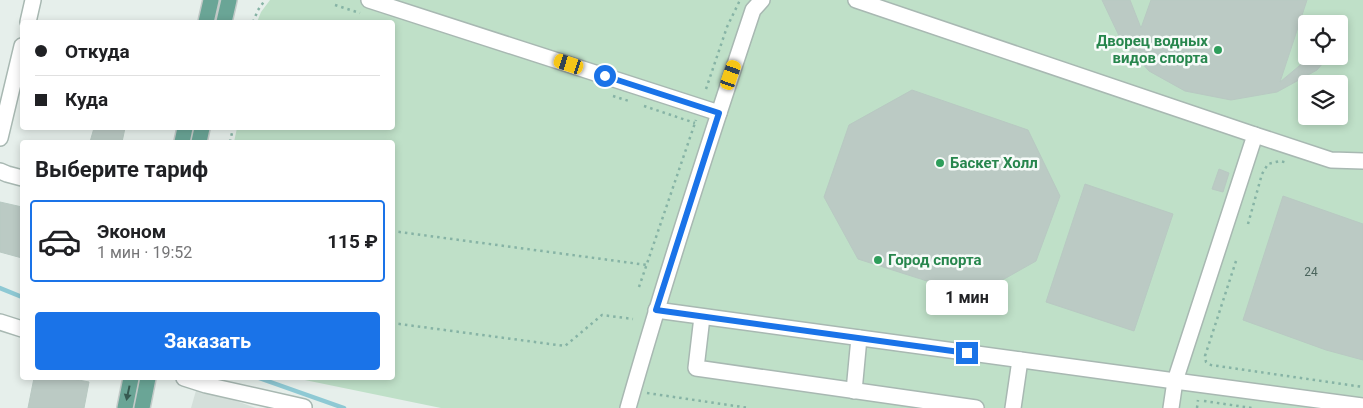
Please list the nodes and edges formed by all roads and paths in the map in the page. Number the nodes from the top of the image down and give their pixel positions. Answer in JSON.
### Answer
{"nodes":[{"id":1,"x":33,"y":0,"type":"edge"},
{"id":2,"x":211,"y":0,"type":"edge"},
{"id":3,"x":229,"y":0,"type":"edge"},
{"id":4,"x":265,"y":0,"type":"edge"},
{"id":5,"x":369,"y":0,"type":"edge"},
{"id":6,"x":740,"y":0,"type":"edge"},
{"id":7,"x":762,"y":0,"type":"edge"},
{"id":8,"x":856,"y":0,"type":"edge"},
{"id":9,"x":28,"y":20,"type":"edge"},
{"id":10,"x":206,"y":20,"type":"edge"},
{"id":11,"x":224,"y":20,"type":"edge"},
{"id":12,"x":254,"y":20,"type":"edge"},
{"id":13,"x":20,"y":54,"type":"edge"},
{"id":14,"x":706,"y":89,"type":"dead end"},
{"id":15,"x":644,"y":106,"type":"dead end"},
{"id":16,"x":719,"y":113,"type":"junction"},
{"id":17,"x":696,"y":119,"type":"dead end"},
{"id":18,"x":694,"y":123,"type":"junction"},
{"id":19,"x":1256,"y":135,"type":"junction"},
{"id":20,"x":0,"y":138,"type":"edge"},
{"id":21,"x":1363,"y":162,"type":"edge"},
{"id":22,"x":1294,"y":164,"type":"dead end"},
{"id":23,"x":0,"y":171,"type":"edge"},
{"id":24,"x":20,"y":177,"type":"edge"},
{"id":25,"x":1248,"y":224,"type":"dead end"},
{"id":26,"x":395,"y":231,"type":"edge"},
{"id":27,"x":1236,"y":261,"type":"dead end"},
{"id":28,"x":646,"y":265,"type":"junction"},
{"id":29,"x":639,"y":287,"type":"dead end"},
{"id":30,"x":656,"y":310,"type":"junction"},
{"id":31,"x":702,"y":317,"type":"junction"},
{"id":32,"x":633,"y":319,"type":"dead end"},
{"id":33,"x":0,"y":322,"type":"edge"},
{"id":34,"x":395,"y":323,"type":"edge"},
{"id":35,"x":20,"y":328,"type":"edge"},
{"id":36,"x":859,"y":338,"type":"junction"},
{"id":37,"x":1020,"y":360,"type":"junction"},
{"id":38,"x":131,"y":380,"type":"edge"},
{"id":39,"x":148,"y":380,"type":"edge"},
{"id":40,"x":190,"y":380,"type":"edge"},
{"id":41,"x":1175,"y":381,"type":"junction"},
{"id":42,"x":649,"y":385,"type":"dead end"},
{"id":43,"x":1363,"y":387,"type":"edge"},
{"id":44,"x":854,"y":390,"type":"junction"},
{"id":45,"x":1198,"y":400,"type":"dead end"},
{"id":46,"x":1363,"y":406,"type":"edge"},
{"id":47,"x":304,"y":407,"type":"edge"},
{"id":48,"x":125,"y":408,"type":"edge"},
{"id":49,"x":142,"y":408,"type":"edge"},
{"id":50,"x":628,"y":408,"type":"edge"},
{"id":51,"x":749,"y":408,"type":"edge"},
{"id":52,"x":976,"y":408,"type":"edge"},
{"id":53,"x":1013,"y":408,"type":"edge"},
{"id":54,"x":1171,"y":408,"type":"edge"},
{"id":55,"x":1196,"y":408,"type":"edge"}],
"edges":[{"from":1,"to":9,"type":"street"},
{"from":2,"to":10,"type":"main road"},
{"from":3,"to":11,"type":"main road"},
{"from":4,"to":12,"type":"path"},
{"from":5,"to":16,"type":"street"},
{"from":6,"to":14,"type":"path"},
{"from":7,"to":16,"type":"street"},
{"from":8,"to":19,"type":"street"},
{"from":13,"to":20,"type":"street"},
{"from":15,"to":18,"type":"path"},
{"from":16,"to":30,"type":"street"},
{"from":17,"to":18,"type":"path"},
{"from":18,"to":28,"type":"path"},
{"from":19,"to":21,"type":"street"},
{"from":19,"to":41,"type":"street"},
{"from":22,"to":25,"type":"path"},
{"from":23,"to":24,"type":"street"},
{"from":26,"to":28,"type":"path"},
{"from":27,"to":43,"type":"path"},
{"from":28,"to":29,"type":"path"},
{"from":30,"to":31,"type":"street"},
{"from":30,"to":50,"type":"street"},
{"from":31,"to":36,"type":"street"},
{"from":31,"to":44,"type":"street"},
{"from":32,"to":34,"type":"path"},
{"from":33,"to":35,"type":"street"},
{"from":36,"to":37,"type":"street"},
{"from":36,"to":44,"type":"street"},
{"from":37,"to":41,"type":"street"},
{"from":37,"to":53,"type":"street"},
{"from":38,"to":48,"type":"main road","one_way":true},
{"from":39,"to":49,"type":"main road"},
{"from":40,"to":47,"type":"street"},
{"from":41,"to":46,"type":"street"},
{"from":41,"to":54,"type":"street"},
{"from":42,"to":51,"type":"path"},
{"from":44,"to":52,"type":"street"},
{"from":45,"to":55,"type":"path"}]}
